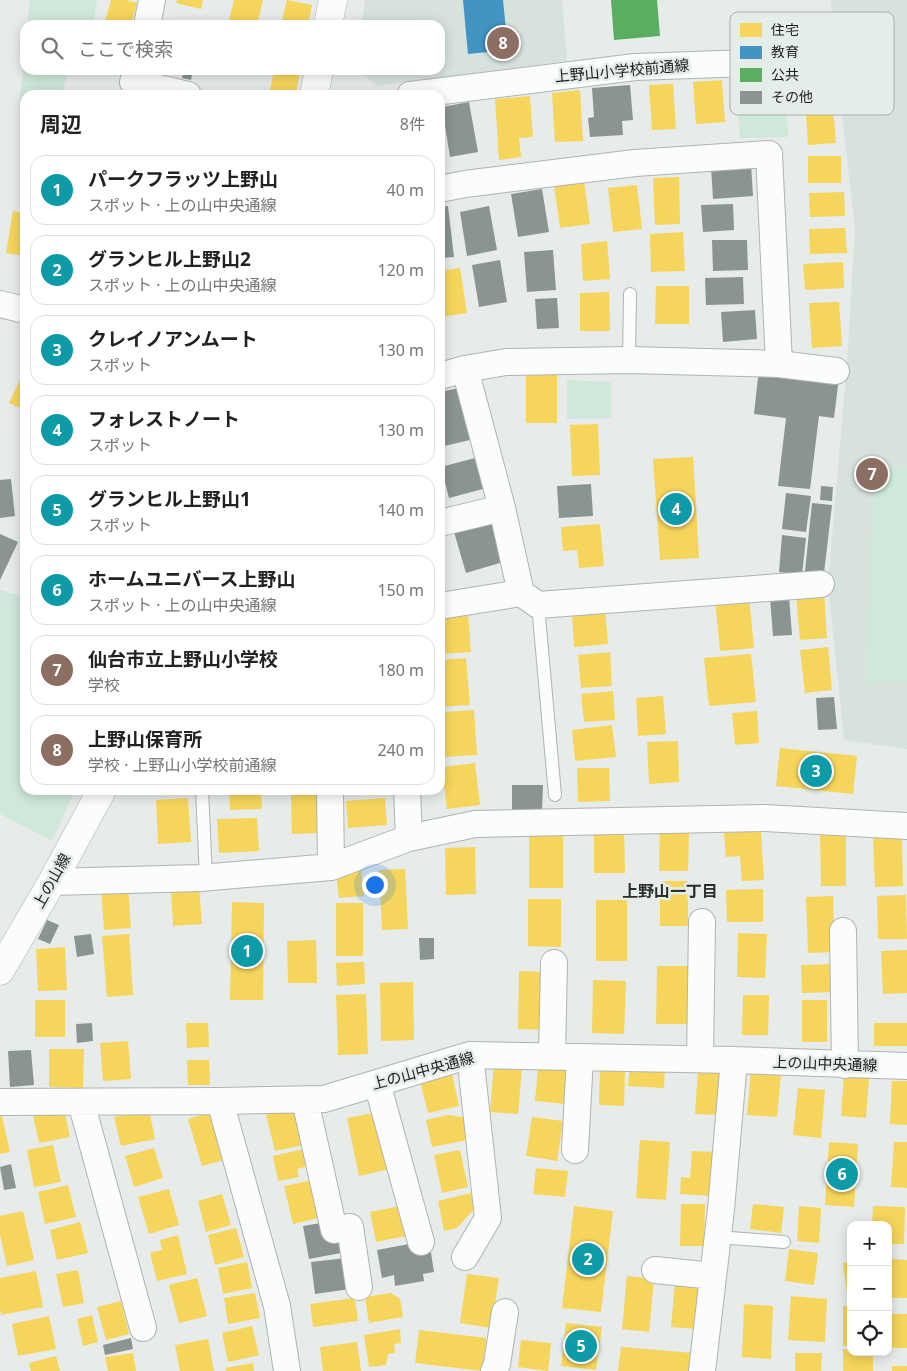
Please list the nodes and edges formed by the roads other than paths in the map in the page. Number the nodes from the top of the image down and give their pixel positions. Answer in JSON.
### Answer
{"nodes":[{"id":1,"x":152,"y":0,"type":"edge"},
{"id":2,"x":334,"y":0,"type":"edge"},
{"id":3,"x":147,"y":20,"type":"edge"},
{"id":4,"x":329,"y":20,"type":"edge"},
{"id":5,"x":730,"y":64,"type":"edge"},
{"id":6,"x":318,"y":75,"type":"edge"},
{"id":7,"x":133,"y":82,"type":"edge"},
{"id":8,"x":167,"y":90,"type":"edge"},
{"id":9,"x":315,"y":90,"type":"edge"},
{"id":10,"x":445,"y":91,"type":"edge"},
{"id":11,"x":445,"y":188,"type":"edge"},
{"id":12,"x":630,"y":294,"type":"dead end"},
{"id":13,"x":0,"y":304,"type":"edge"},
{"id":14,"x":20,"y":309,"type":"edge"},
{"id":15,"x":629,"y":360,"type":"junction"},
{"id":16,"x":779,"y":364,"type":"junction"},
{"id":17,"x":465,"y":369,"type":"junction"},
{"id":18,"x":836,"y":371,"type":"dead end"},
{"id":19,"x":445,"y":375,"type":"edge"},
{"id":20,"x":502,"y":508,"type":"junction"},
{"id":21,"x":445,"y":522,"type":"edge"},
{"id":22,"x":821,"y":584,"type":"dead end"},
{"id":23,"x":530,"y":599,"type":"junction"},
{"id":24,"x":445,"y":606,"type":"edge"},
{"id":25,"x":99,"y":795,"type":"edge"},
{"id":26,"x":202,"y":795,"type":"edge"},
{"id":27,"x":330,"y":795,"type":"edge"},
{"id":28,"x":407,"y":795,"type":"edge"},
{"id":29,"x":555,"y":795,"type":"dead end"},
{"id":30,"x":907,"y":826,"type":"edge"},
{"id":31,"x":409,"y":838,"type":"junction"},
{"id":32,"x":331,"y":867,"type":"junction"},
{"id":33,"x":206,"y":877,"type":"junction"},
{"id":34,"x":52,"y":882,"type":"junction"},
{"id":35,"x":702,"y":922,"type":"dead end"},
{"id":36,"x":843,"y":931,"type":"dead end"},
{"id":37,"x":554,"y":963,"type":"dead end"},
{"id":38,"x":0,"y":971,"type":"edge"},
{"id":39,"x":470,"y":1055,"type":"junction"},
{"id":40,"x":552,"y":1056,"type":"junction"},
{"id":41,"x":580,"y":1057,"type":"junction"},
{"id":42,"x":700,"y":1059,"type":"junction"},
{"id":43,"x":734,"y":1060,"type":"junction"},
{"id":44,"x":845,"y":1065,"type":"junction"},
{"id":45,"x":907,"y":1066,"type":"edge"},
{"id":46,"x":377,"y":1084,"type":"junction"},
{"id":47,"x":305,"y":1100,"type":"junction"},
{"id":48,"x":220,"y":1101,"type":"junction"},
{"id":49,"x":0,"y":1102,"type":"edge"},
{"id":50,"x":81,"y":1102,"type":"junction"},
{"id":51,"x":575,"y":1150,"type":"dead end"},
{"id":52,"x":717,"y":1237,"type":"junction"},
{"id":53,"x":421,"y":1242,"type":"dead end"},
{"id":54,"x":784,"y":1242,"type":"dead end"},
{"id":55,"x":464,"y":1257,"type":"dead end"},
{"id":56,"x":655,"y":1270,"type":"dead end"},
{"id":57,"x":713,"y":1276,"type":"junction"},
{"id":58,"x":359,"y":1287,"type":"dead end"},
{"id":59,"x":505,"y":1312,"type":"dead end"},
{"id":60,"x":143,"y":1328,"type":"dead end"},
{"id":61,"x":287,"y":1371,"type":"edge"},
{"id":62,"x":494,"y":1371,"type":"edge"},
{"id":63,"x":702,"y":1371,"type":"edge"}],
"edges":[{"from":1,"to":3,"type":"street"},
{"from":2,"to":4,"type":"street"},
{"from":5,"to":10,"type":"street","name":"上野山小学校前通線"},
{"from":6,"to":9,"type":"street"},
{"from":7,"to":8,"type":"street"},
{"from":11,"to":16,"type":"street"},
{"from":12,"to":15,"type":"lane"},
{"from":13,"to":14,"type":"street"},
{"from":15,"to":16,"type":"street"},
{"from":15,"to":17,"type":"street"},
{"from":16,"to":18,"type":"street"},
{"from":17,"to":19,"type":"street"},
{"from":17,"to":20,"type":"street"},
{"from":20,"to":21,"type":"street"},
{"from":20,"to":23,"type":"street"},
{"from":22,"to":23,"type":"street"},
{"from":23,"to":24,"type":"street"},
{"from":23,"to":29,"type":"lane"},
{"from":25,"to":34,"type":"street","name":"上の山線"},
{"from":26,"to":33,"type":"lane"},
{"from":27,"to":32,"type":"street"},
{"from":28,"to":31,"type":"street"},
{"from":30,"to":31,"type":"street"},
{"from":31,"to":32,"type":"street"},
{"from":32,"to":33,"type":"street"},
{"from":33,"to":34,"type":"street"},
{"from":34,"to":38,"type":"street","name":"上の山線"},
{"from":35,"to":42,"type":"street"},
{"from":36,"to":44,"type":"street"},
{"from":37,"to":40,"type":"street"},
{"from":39,"to":40,"type":"street","name":"上の山中央通線"},
{"from":39,"to":46,"type":"street","name":"上の山中央通線"},
{"from":39,"to":55,"type":"street"},
{"from":40,"to":41,"type":"street","name":"上の山中央通線"},
{"from":41,"to":42,"type":"street","name":"上の山中央通線"},
{"from":41,"to":51,"type":"street"},
{"from":42,"to":43,"type":"street","name":"上の山中央通線"},
{"from":43,"to":44,"type":"street","name":"上の山中央通線"},
{"from":43,"to":52,"type":"street"},
{"from":44,"to":45,"type":"street","name":"上の山中央通線"},
{"from":46,"to":47,"type":"street","name":"上の山中央通線"},
{"from":46,"to":53,"type":"street"},
{"from":47,"to":48,"type":"street","name":"上の山中央通線"},
{"from":47,"to":58,"type":"street"},
{"from":48,"to":50,"type":"street","name":"上の山中央通線"},
{"from":48,"to":61,"type":"street"},
{"from":49,"to":50,"type":"street","name":"上の山中央通線"},
{"from":50,"to":60,"type":"street"},
{"from":52,"to":54,"type":"lane"},
{"from":52,"to":57,"type":"street"},
{"from":56,"to":57,"type":"street"},
{"from":57,"to":63,"type":"street"},
{"from":59,"to":62,"type":"street"}]}
